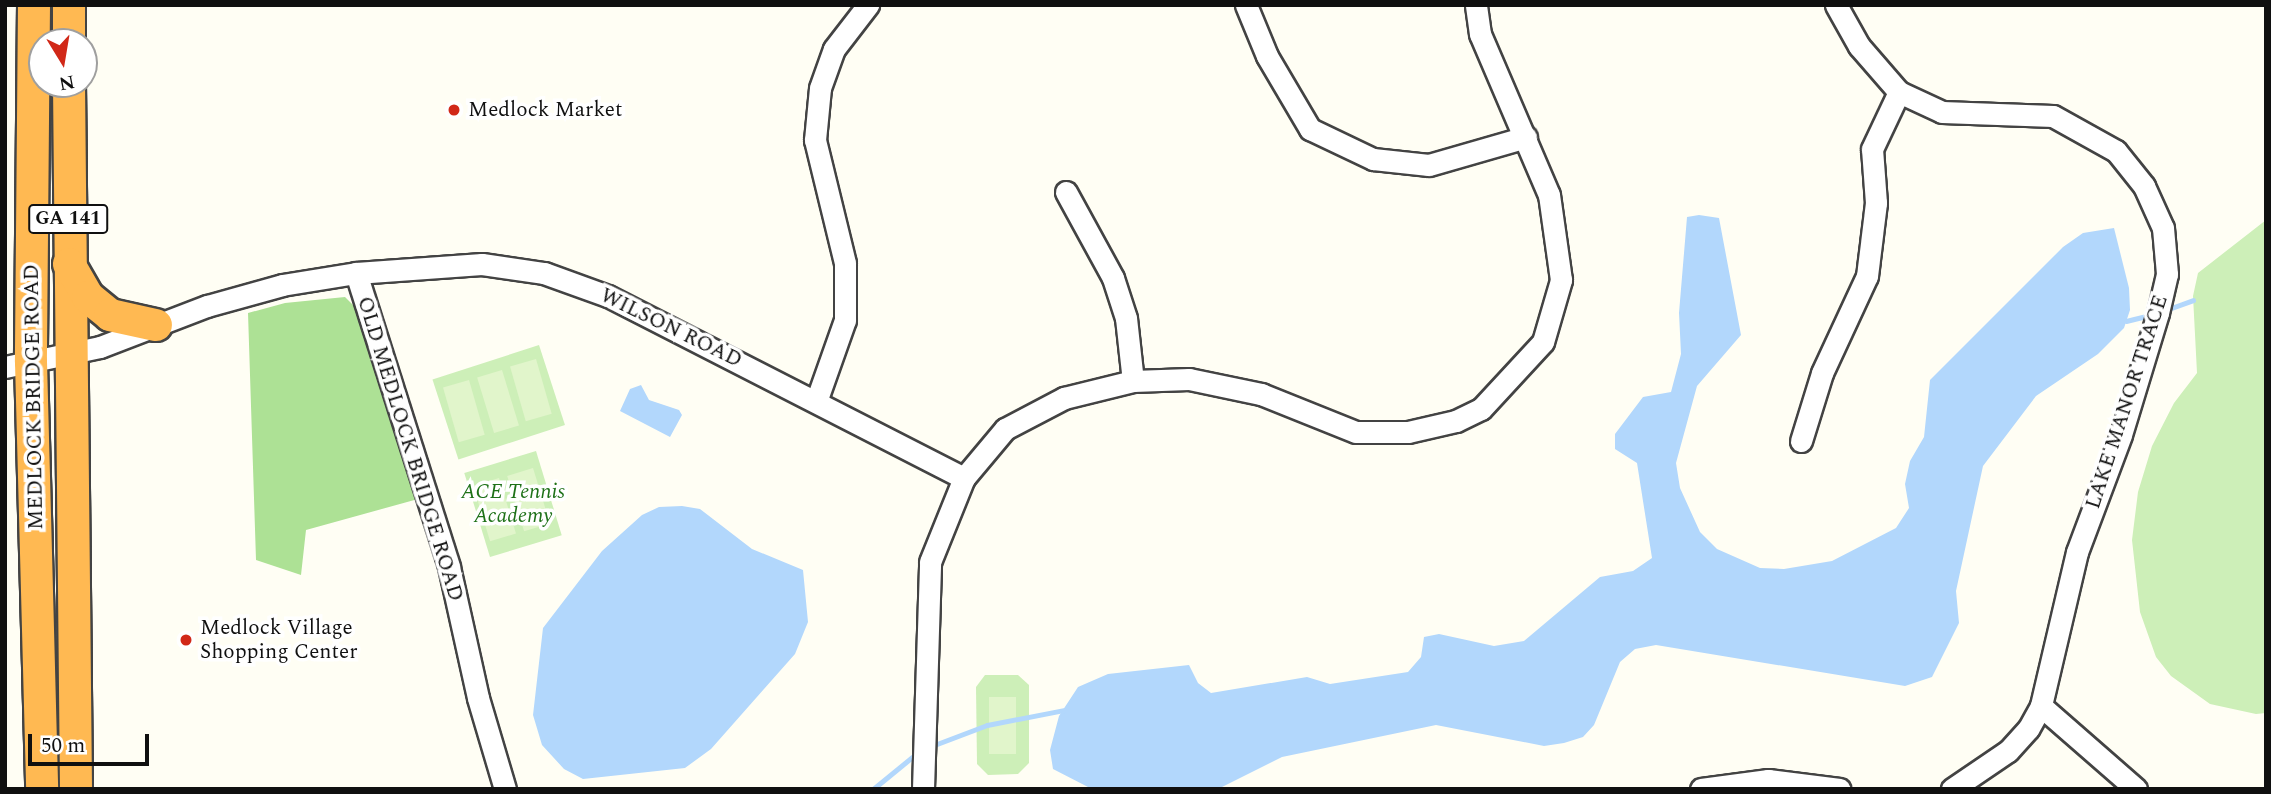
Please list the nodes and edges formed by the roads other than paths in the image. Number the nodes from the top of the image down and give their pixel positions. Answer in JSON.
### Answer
{"nodes":[{"id":1,"x":34,"y":5,"type":"edge"},
{"id":2,"x":867,"y":5,"type":"edge"},
{"id":3,"x":1246,"y":5,"type":"edge"},
{"id":4,"x":1476,"y":5,"type":"edge"},
{"id":5,"x":1836,"y":5,"type":"edge"},
{"id":6,"x":1899,"y":92,"type":"junction"},
{"id":7,"x":69,"y":98,"type":"edge"},
{"id":8,"x":1526,"y":137,"type":"junction"},
{"id":9,"x":1066,"y":192,"type":"dead end"},
{"id":10,"x":68,"y":262,"type":"junction"},
{"id":11,"x":356,"y":273,"type":"junction"},
{"id":12,"x":156,"y":325,"type":"junction"},
{"id":13,"x":68,"y":354,"type":"junction"},
{"id":14,"x":18,"y":364,"type":"edge"},
{"id":15,"x":1133,"y":381,"type":"junction"},
{"id":16,"x":817,"y":399,"type":"junction"},
{"id":17,"x":1801,"y":441,"type":"dead end"},
{"id":18,"x":964,"y":478,"type":"junction"},
{"id":19,"x":2041,"y":706,"type":"junction"},
{"id":20,"x":42,"y":789,"type":"edge"},
{"id":21,"x":76,"y":789,"type":"edge"},
{"id":22,"x":505,"y":789,"type":"edge"},
{"id":23,"x":923,"y":789,"type":"edge"},
{"id":24,"x":1702,"y":789,"type":"edge"},
{"id":25,"x":1839,"y":789,"type":"edge"},
{"id":26,"x":1952,"y":789,"type":"edge"},
{"id":27,"x":2136,"y":789,"type":"edge"}],
"edges":[{"from":1,"to":14,"type":"highway","name":"MEDLOCK BRIDGE ROAD","number":"GA 141"},
{"from":2,"to":16,"type":"street"},
{"from":3,"to":8,"type":"street"},
{"from":4,"to":8,"type":"street"},
{"from":5,"to":6,"type":"street","name":"LAKE MANOR TRACE"},
{"from":6,"to":17,"type":"street"},
{"from":6,"to":19,"type":"street","name":"LAKE MANOR TRACE"},
{"from":7,"to":10,"type":"highway","name":"MEDLOCK BRIDGE ROAD","number":"GA 141"},
{"from":8,"to":15,"type":"street"},
{"from":9,"to":15,"type":"street"},
{"from":10,"to":12,"type":"highway"},
{"from":10,"to":13,"type":"highway","name":"MEDLOCK BRIDGE ROAD","number":"GA 141"},
{"from":11,"to":12,"type":"street","name":"OLD MEDLOCK BRIDGE ROAD"},
{"from":11,"to":16,"type":"street","name":"WILSON ROAD"},
{"from":11,"to":22,"type":"street","name":"OLD MEDLOCK BRIDGE ROAD"},
{"from":12,"to":13,"type":"street","name":"OLD MEDLOCK BRIDGE ROAD"},
{"from":13,"to":14,"type":"street","name":"OLD MEDLOCK BRIDGE ROAD"},
{"from":13,"to":21,"type":"highway","name":"MEDLOCK BRIDGE ROAD","number":"GA 141"},
{"from":14,"to":20,"type":"highway","name":"MEDLOCK BRIDGE ROAD","number":"GA 141"},
{"from":15,"to":18,"type":"street"},
{"from":16,"to":18,"type":"street","name":"WILSON ROAD"},
{"from":18,"to":23,"type":"street"},
{"from":19,"to":26,"type":"street","name":"LAKE MANOR TRACE"},
{"from":19,"to":27,"type":"street"},
{"from":24,"to":25,"type":"street"}]}
